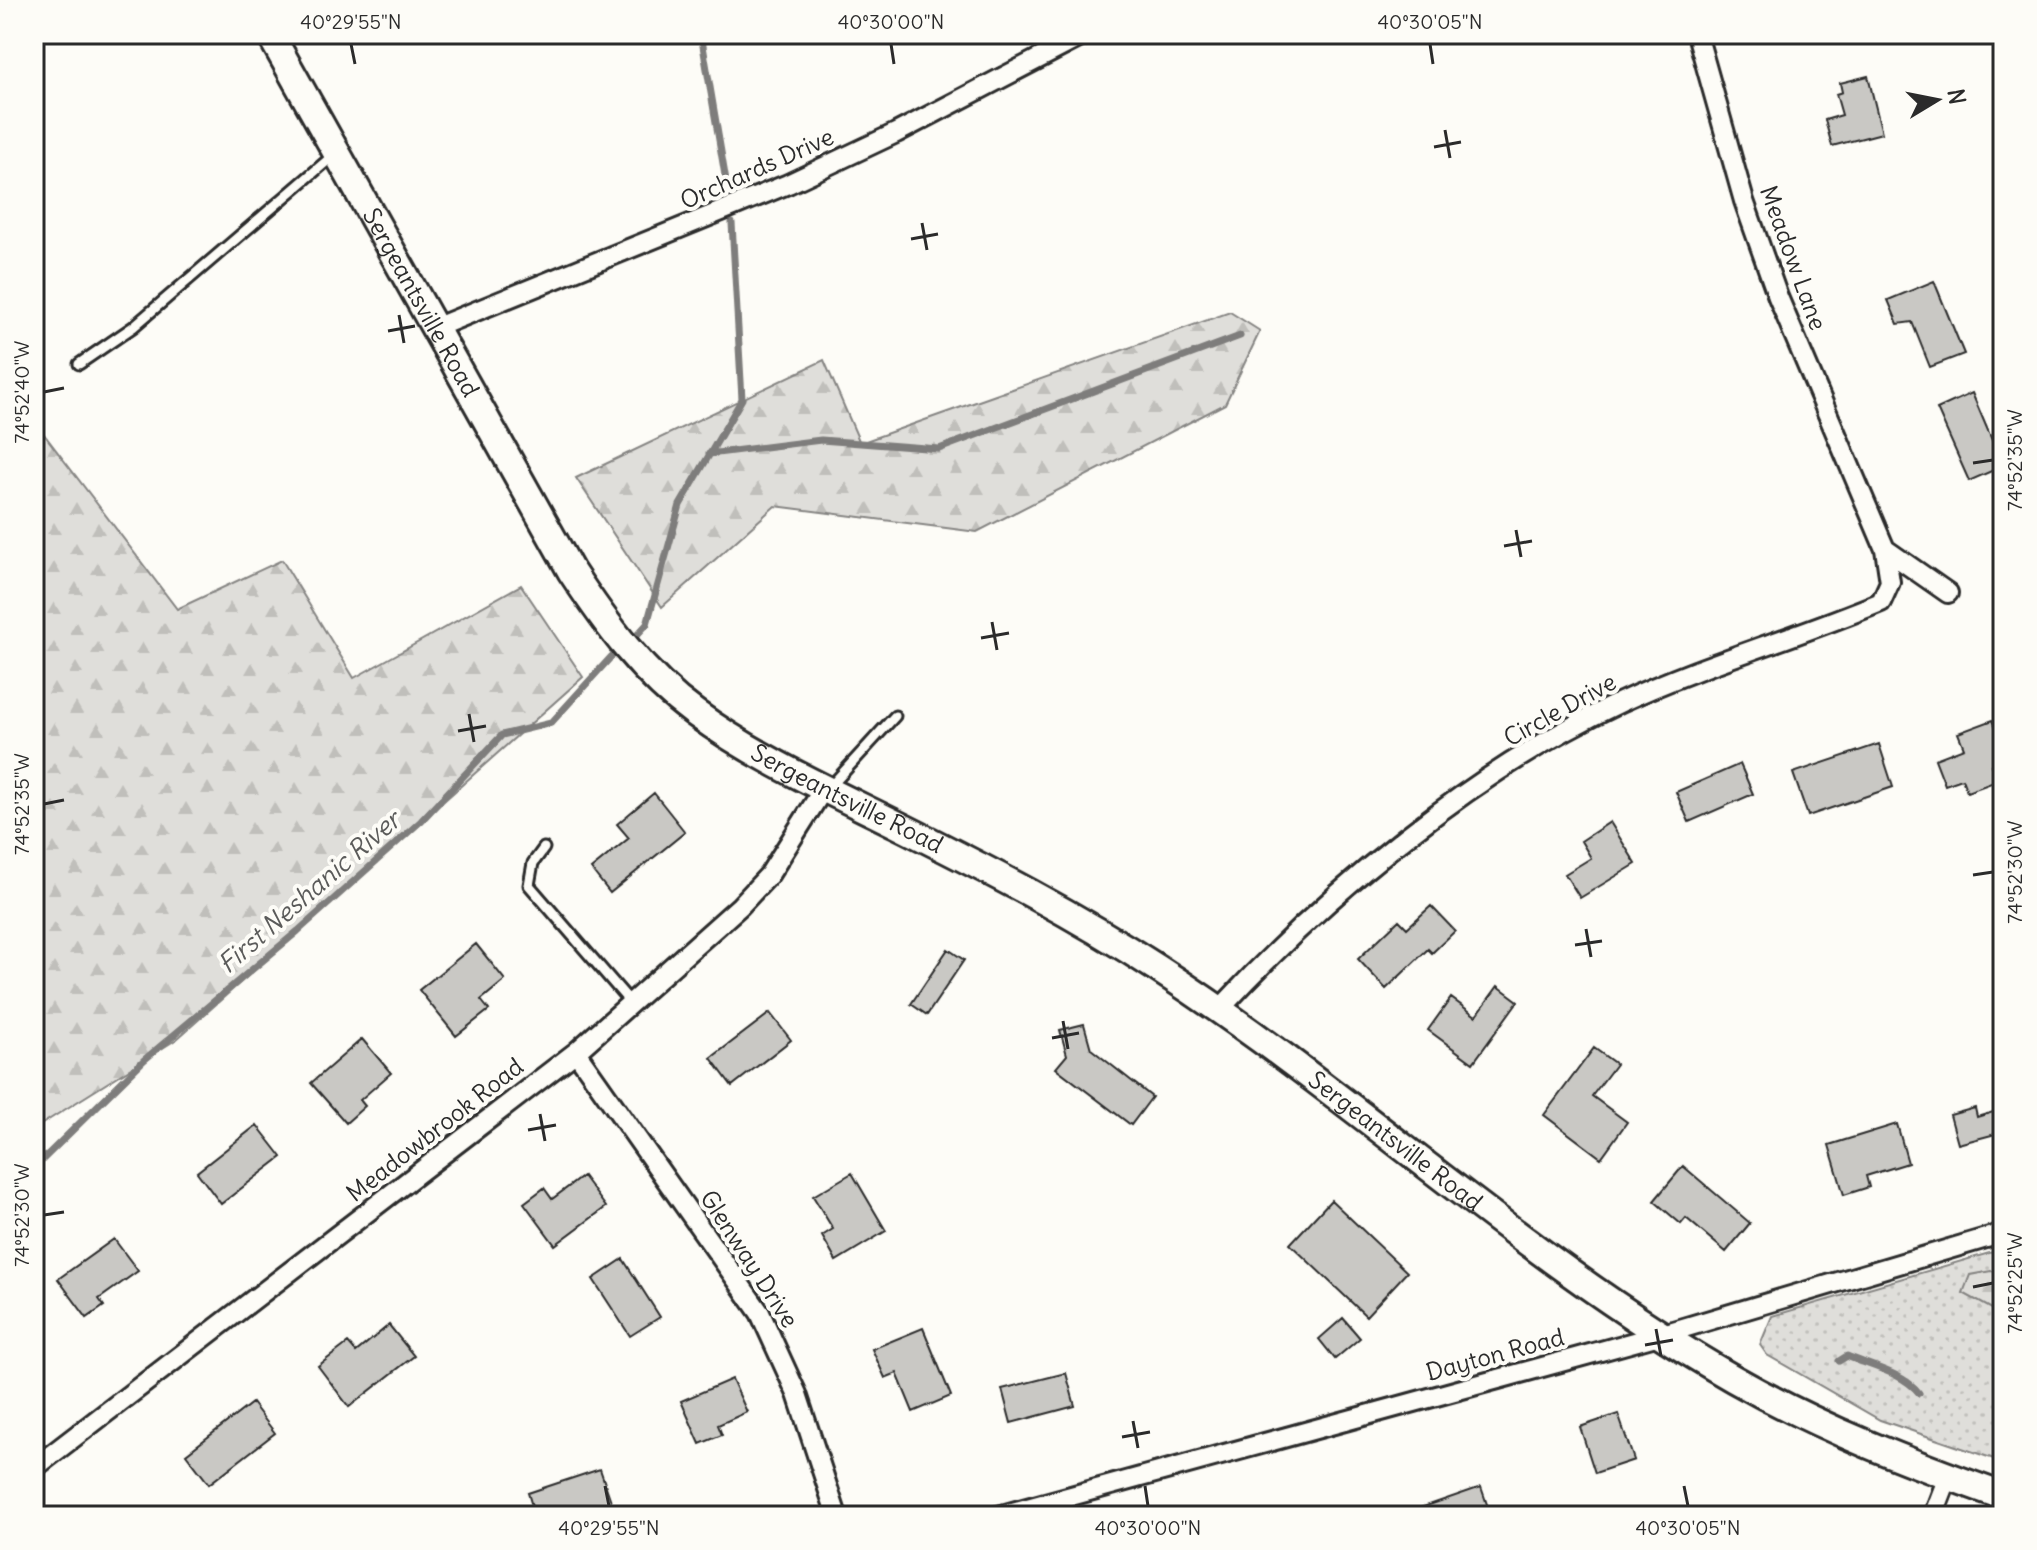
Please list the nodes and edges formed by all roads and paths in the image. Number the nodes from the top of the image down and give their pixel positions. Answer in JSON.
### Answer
{"nodes":[{"id":1,"x":270,"y":34,"type":"edge"},
{"id":2,"x":1086,"y":34,"type":"edge"},
{"id":3,"x":1697,"y":34,"type":"edge"},
{"id":4,"x":337,"y":152,"type":"junction"},
{"id":5,"x":437,"y":327,"type":"junction"},
{"id":6,"x":79,"y":364,"type":"dead end"},
{"id":7,"x":1861,"y":493,"type":"joint"},
{"id":8,"x":1885,"y":549,"type":"junction"},
{"id":9,"x":1948,"y":593,"type":"dead end"},
{"id":10,"x":895,"y":716,"type":"dead end"},
{"id":11,"x":825,"y":789,"type":"junction"},
{"id":12,"x":544,"y":848,"type":"dead end"},
{"id":13,"x":631,"y":1003,"type":"junction"},
{"id":14,"x":1219,"y":1010,"type":"junction"},
{"id":15,"x":576,"y":1052,"type":"junction"},
{"id":16,"x":2003,"y":1233,"type":"edge"},
{"id":17,"x":1663,"y":1334,"type":"junction"},
{"id":18,"x":34,"y":1468,"type":"edge"},
{"id":19,"x":1948,"y":1477,"type":"junction"},
{"id":20,"x":2003,"y":1496,"type":"edge"},
{"id":21,"x":837,"y":1516,"type":"edge"},
{"id":22,"x":998,"y":1516,"type":"edge"},
{"id":23,"x":1933,"y":1516,"type":"edge"}],
"edges":[{"from":1,"to":4,"type":"main road","name":"Sergeantsville Road"},
{"from":2,"to":5,"type":"street","name":"Orchards Drive"},
{"from":3,"to":7,"type":"street","name":"Meadow Lane"},
{"from":4,"to":5,"type":"main road","name":"Sergeantsville Road"},
{"from":4,"to":6,"type":"lane"},
{"from":5,"to":11,"type":"main road","name":"Sergeantsville Road"},
{"from":7,"to":8,"type":"street","name":"Circle Drive"},
{"from":8,"to":9,"type":"street"},
{"from":8,"to":14,"type":"street","name":"Circle Drive"},
{"from":10,"to":11,"type":"lane"},
{"from":11,"to":13,"type":"street","name":"Meadowbrook Road"},
{"from":11,"to":14,"type":"main road","name":"Sergeantsville Road"},
{"from":12,"to":13,"type":"lane"},
{"from":13,"to":15,"type":"street","name":"Meadowbrook Road"},
{"from":14,"to":17,"type":"main road","name":"Sergeantsville Road"},
{"from":15,"to":18,"type":"street","name":"Meadowbrook Road"},
{"from":15,"to":21,"type":"street","name":"Glenway Drive"},
{"from":16,"to":17,"type":"street","name":"Dayton Road"},
{"from":17,"to":19,"type":"main road","name":"Sergeantsville Road"},
{"from":17,"to":22,"type":"street","name":"Dayton Road"},
{"from":19,"to":20,"type":"main road","name":"Sergeantsville Road"},
{"from":19,"to":23,"type":"street"}]}
